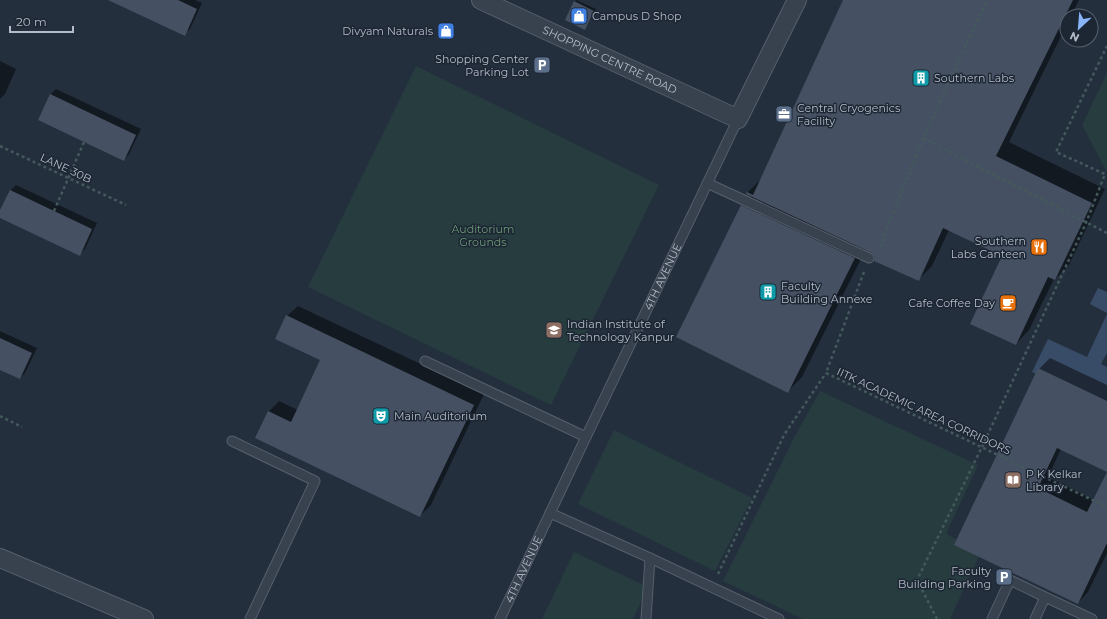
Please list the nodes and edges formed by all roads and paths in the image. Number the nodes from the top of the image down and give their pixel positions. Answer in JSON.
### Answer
{"nodes":[{"id":1,"x":481,"y":0,"type":"edge"},
{"id":2,"x":797,"y":0,"type":"edge"},
{"id":3,"x":987,"y":0,"type":"edge"},
{"id":4,"x":1107,"y":46,"type":"edge"},
{"id":5,"x":738,"y":119,"type":"junction"},
{"id":6,"x":923,"y":138,"type":"junction"},
{"id":7,"x":84,"y":142,"type":"dead end"},
{"id":8,"x":0,"y":146,"type":"edge"},
{"id":9,"x":1105,"y":174,"type":"junction"},
{"id":10,"x":69,"y":178,"type":"junction"},
{"id":11,"x":1107,"y":179,"type":"edge"},
{"id":12,"x":707,"y":183,"type":"junction"},
{"id":13,"x":126,"y":205,"type":"dead end"},
{"id":14,"x":54,"y":211,"type":"dead end"},
{"id":15,"x":1086,"y":223,"type":"junction"},
{"id":16,"x":1107,"y":233,"type":"edge"},
{"id":17,"x":869,"y":258,"type":"junction"},
{"id":18,"x":425,"y":361,"type":"dead end"},
{"id":19,"x":826,"y":373,"type":"junction"},
{"id":20,"x":0,"y":416,"type":"edge"},
{"id":21,"x":22,"y":427,"type":"dead end"},
{"id":22,"x":586,"y":437,"type":"junction"},
{"id":23,"x":232,"y":441,"type":"dead end"},
{"id":24,"x":982,"y":447,"type":"junction"},
{"id":25,"x":1107,"y":507,"type":"edge"},
{"id":26,"x":550,"y":513,"type":"junction"},
{"id":27,"x":0,"y":558,"type":"edge"},
{"id":28,"x":650,"y":558,"type":"junction"},
{"id":29,"x":712,"y":587,"type":"junction"},
{"id":30,"x":1045,"y":596,"type":"junction"},
{"id":31,"x":144,"y":619,"type":"edge"},
{"id":32,"x":250,"y":619,"type":"edge"},
{"id":33,"x":500,"y":619,"type":"edge"},
{"id":34,"x":646,"y":619,"type":"edge"},
{"id":35,"x":779,"y":619,"type":"edge"},
{"id":36,"x":937,"y":619,"type":"edge"},
{"id":37,"x":992,"y":619,"type":"edge"},
{"id":38,"x":1035,"y":619,"type":"edge"},
{"id":39,"x":1092,"y":619,"type":"edge"}],
"edges":[{"from":1,"to":5,"type":"street","name":"SHOPPING CENTRE ROAD"},
{"from":2,"to":5,"type":"street","name":"4TH AVENUE"},
{"from":3,"to":6,"type":"path","name":"IITK ACADEMIC AREA CORRIDORS"},
{"from":4,"to":9,"type":"path"},
{"from":5,"to":12,"type":"lane","name":"4TH AVENUE"},
{"from":6,"to":15,"type":"path"},
{"from":6,"to":17,"type":"path","name":"IITK ACADEMIC AREA CORRIDORS"},
{"from":7,"to":10,"type":"path"},
{"from":8,"to":10,"type":"path","name":"LANE 30B"},
{"from":9,"to":11,"type":"path"},
{"from":9,"to":15,"type":"path"},
{"from":10,"to":13,"type":"path","name":"LANE 30B"},
{"from":10,"to":14,"type":"path"},
{"from":12,"to":17,"type":"lane"},
{"from":12,"to":22,"type":"lane","name":"4TH AVENUE"},
{"from":15,"to":16,"type":"path"},
{"from":15,"to":24,"type":"path"},
{"from":17,"to":19,"type":"path","name":"IITK ACADEMIC AREA CORRIDORS"},
{"from":18,"to":22,"type":"lane"},
{"from":19,"to":24,"type":"path","name":"IITK ACADEMIC AREA CORRIDORS"},
{"from":19,"to":29,"type":"path"},
{"from":20,"to":21,"type":"path"},
{"from":22,"to":26,"type":"lane","name":"4TH AVENUE"},
{"from":23,"to":32,"type":"lane"},
{"from":24,"to":25,"type":"path","name":"IITK ACADEMIC AREA CORRIDORS"},
{"from":24,"to":36,"type":"path"},
{"from":26,"to":28,"type":"lane"},
{"from":26,"to":33,"type":"lane","name":"4TH AVENUE"},
{"from":27,"to":31,"type":"street"},
{"from":28,"to":29,"type":"lane"},
{"from":28,"to":34,"type":"lane"},
{"from":29,"to":35,"type":"lane"},
{"from":30,"to":37,"type":"lane"},
{"from":30,"to":38,"type":"lane"},
{"from":30,"to":39,"type":"lane"}]}
